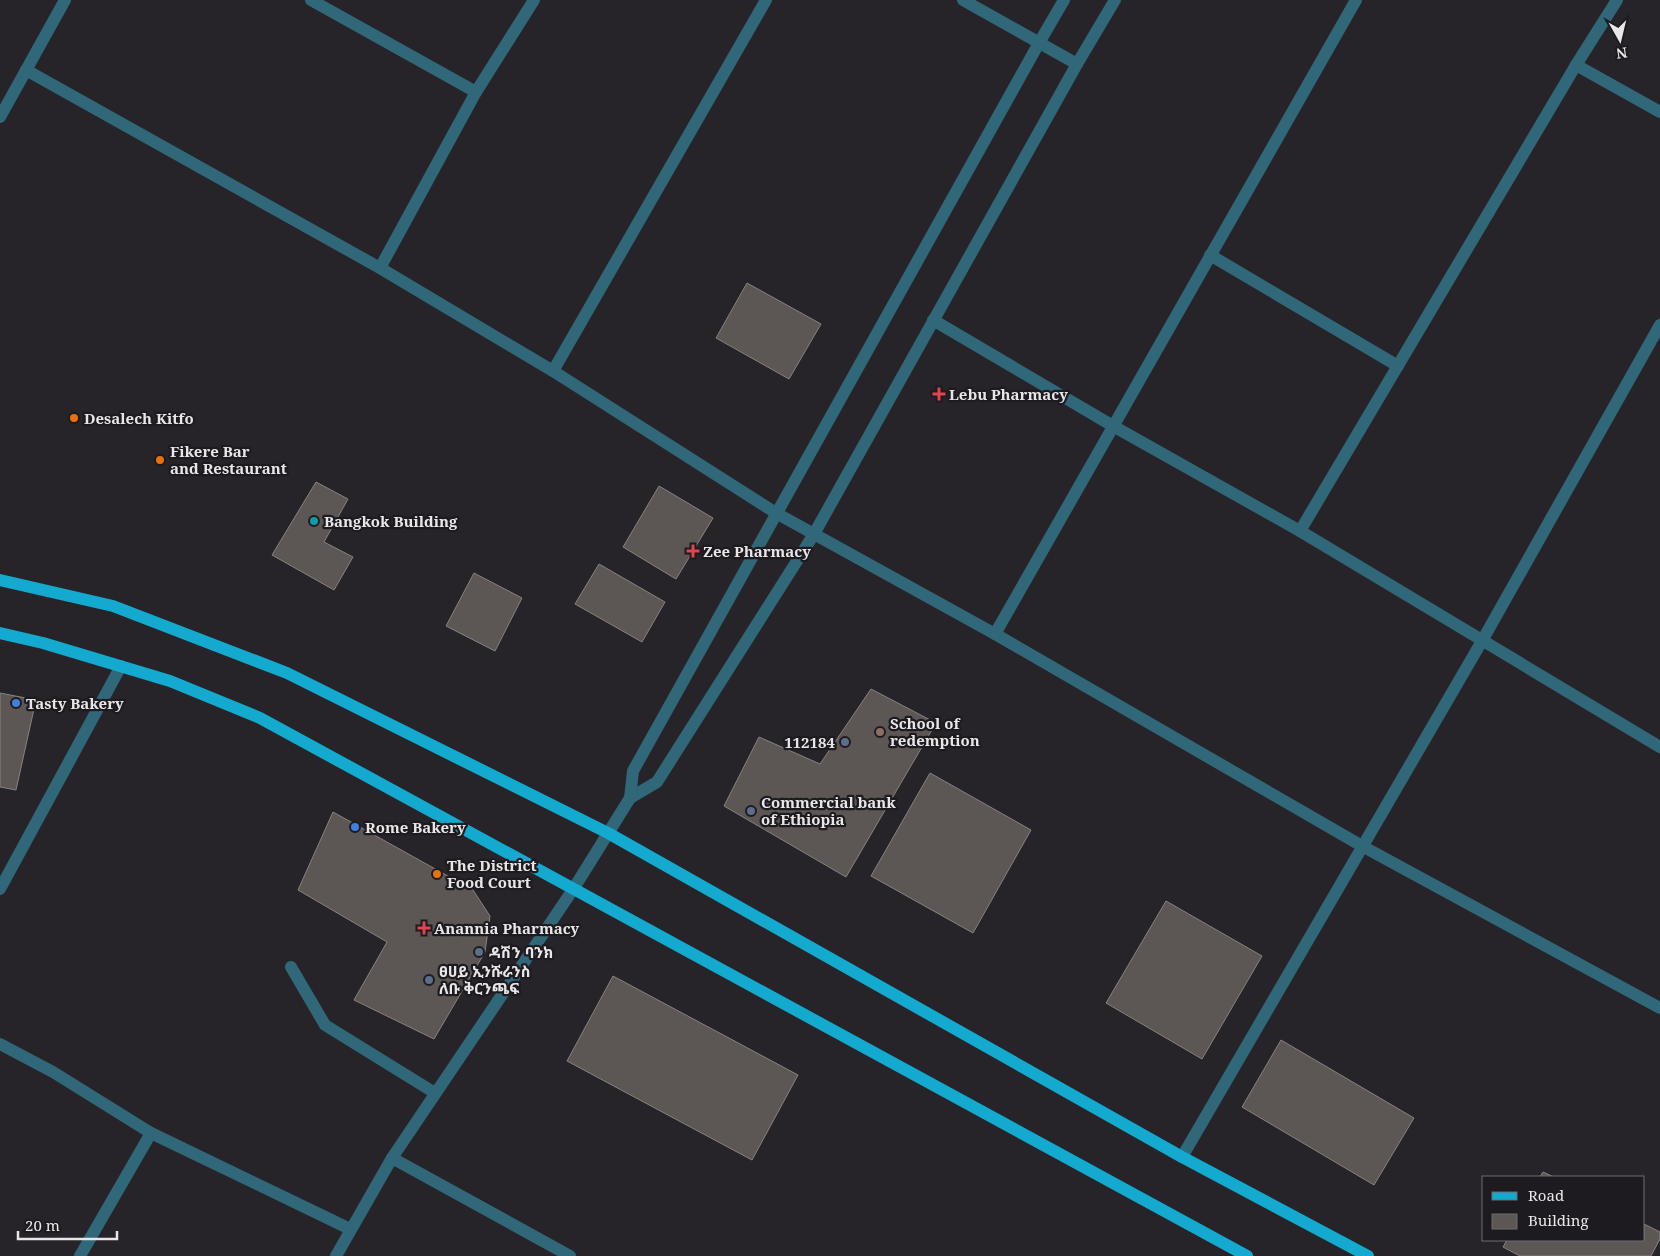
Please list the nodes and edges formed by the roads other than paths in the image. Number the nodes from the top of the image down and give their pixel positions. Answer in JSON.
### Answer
{"nodes":[{"id":1,"x":65,"y":0,"type":"edge"},
{"id":2,"x":311,"y":0,"type":"edge"},
{"id":3,"x":534,"y":0,"type":"edge"},
{"id":4,"x":766,"y":0,"type":"edge"},
{"id":5,"x":963,"y":0,"type":"edge"},
{"id":6,"x":1064,"y":0,"type":"edge"},
{"id":7,"x":1115,"y":0,"type":"edge"},
{"id":8,"x":1356,"y":0,"type":"edge"},
{"id":9,"x":1617,"y":0,"type":"edge"},
{"id":10,"x":1039,"y":43,"type":"junction"},
{"id":11,"x":1077,"y":64,"type":"junction"},
{"id":12,"x":1576,"y":65,"type":"junction"},
{"id":13,"x":26,"y":70,"type":"junction"},
{"id":14,"x":476,"y":92,"type":"junction"},
{"id":15,"x":1660,"y":112,"type":"edge"},
{"id":16,"x":0,"y":117,"type":"edge"},
{"id":17,"x":1210,"y":255,"type":"junction"},
{"id":18,"x":380,"y":268,"type":"junction"},
{"id":19,"x":933,"y":320,"type":"junction"},
{"id":20,"x":1660,"y":325,"type":"edge"},
{"id":21,"x":1398,"y":366,"type":"junction"},
{"id":22,"x":553,"y":371,"type":"junction"},
{"id":23,"x":1113,"y":426,"type":"junction"},
{"id":24,"x":776,"y":513,"type":"junction"},
{"id":25,"x":1300,"y":530,"type":"junction"},
{"id":26,"x":814,"y":534,"type":"junction"},
{"id":27,"x":0,"y":580,"type":"edge"},
{"id":28,"x":0,"y":633,"type":"edge"},
{"id":29,"x":995,"y":634,"type":"junction"},
{"id":30,"x":1482,"y":641,"type":"junction"},
{"id":31,"x":121,"y":666,"type":"junction"},
{"id":32,"x":1660,"y":748,"type":"edge"},
{"id":33,"x":630,"y":798,"type":"junction"},
{"id":34,"x":608,"y":834,"type":"junction"},
{"id":35,"x":1362,"y":846,"type":"junction"},
{"id":36,"x":574,"y":888,"type":"junction"},
{"id":37,"x":0,"y":889,"type":"edge"},
{"id":38,"x":290,"y":967,"type":"dead end"},
{"id":39,"x":1660,"y":1008,"type":"edge"},
{"id":40,"x":0,"y":1044,"type":"edge"},
{"id":41,"x":435,"y":1094,"type":"junction"},
{"id":42,"x":151,"y":1133,"type":"junction"},
{"id":43,"x":1182,"y":1157,"type":"junction"},
{"id":44,"x":392,"y":1158,"type":"junction"},
{"id":45,"x":350,"y":1229,"type":"junction"},
{"id":46,"x":80,"y":1256,"type":"edge"},
{"id":47,"x":336,"y":1256,"type":"edge"},
{"id":48,"x":570,"y":1256,"type":"edge"},
{"id":49,"x":1247,"y":1256,"type":"edge"},
{"id":50,"x":1368,"y":1256,"type":"edge"}],
"edges":[{"from":1,"to":13,"type":"street"},
{"from":2,"to":14,"type":"street"},
{"from":3,"to":14,"type":"street"},
{"from":4,"to":22,"type":"street"},
{"from":5,"to":10,"type":"street"},
{"from":6,"to":10,"type":"street"},
{"from":7,"to":11,"type":"street"},
{"from":8,"to":17,"type":"street"},
{"from":9,"to":12,"type":"street"},
{"from":10,"to":11,"type":"street"},
{"from":10,"to":24,"type":"street"},
{"from":11,"to":19,"type":"street"},
{"from":12,"to":15,"type":"street"},
{"from":12,"to":21,"type":"street"},
{"from":13,"to":16,"type":"street"},
{"from":13,"to":18,"type":"street"},
{"from":14,"to":18,"type":"street"},
{"from":17,"to":21,"type":"street"},
{"from":17,"to":23,"type":"street"},
{"from":18,"to":22,"type":"street"},
{"from":19,"to":23,"type":"street"},
{"from":19,"to":26,"type":"street"},
{"from":20,"to":30,"type":"street"},
{"from":21,"to":25,"type":"street"},
{"from":22,"to":24,"type":"street"},
{"from":23,"to":25,"type":"street"},
{"from":23,"to":29,"type":"street"},
{"from":24,"to":26,"type":"street"},
{"from":24,"to":33,"type":"street"},
{"from":25,"to":30,"type":"street"},
{"from":26,"to":29,"type":"street"},
{"from":26,"to":33,"type":"street"},
{"from":27,"to":34,"type":"main road"},
{"from":28,"to":31,"type":"main road"},
{"from":29,"to":35,"type":"street"},
{"from":30,"to":32,"type":"street"},
{"from":30,"to":35,"type":"street"},
{"from":31,"to":36,"type":"main road"},
{"from":31,"to":37,"type":"street"},
{"from":33,"to":34,"type":"street"},
{"from":34,"to":36,"type":"street"},
{"from":34,"to":43,"type":"main road"},
{"from":35,"to":39,"type":"street"},
{"from":35,"to":43,"type":"street"},
{"from":36,"to":41,"type":"street"},
{"from":36,"to":49,"type":"main road"},
{"from":38,"to":41,"type":"street"},
{"from":40,"to":42,"type":"street"},
{"from":41,"to":44,"type":"street"},
{"from":42,"to":45,"type":"street"},
{"from":42,"to":46,"type":"street"},
{"from":43,"to":50,"type":"main road"},
{"from":44,"to":45,"type":"street"},
{"from":44,"to":48,"type":"street"},
{"from":45,"to":47,"type":"street"}]}
